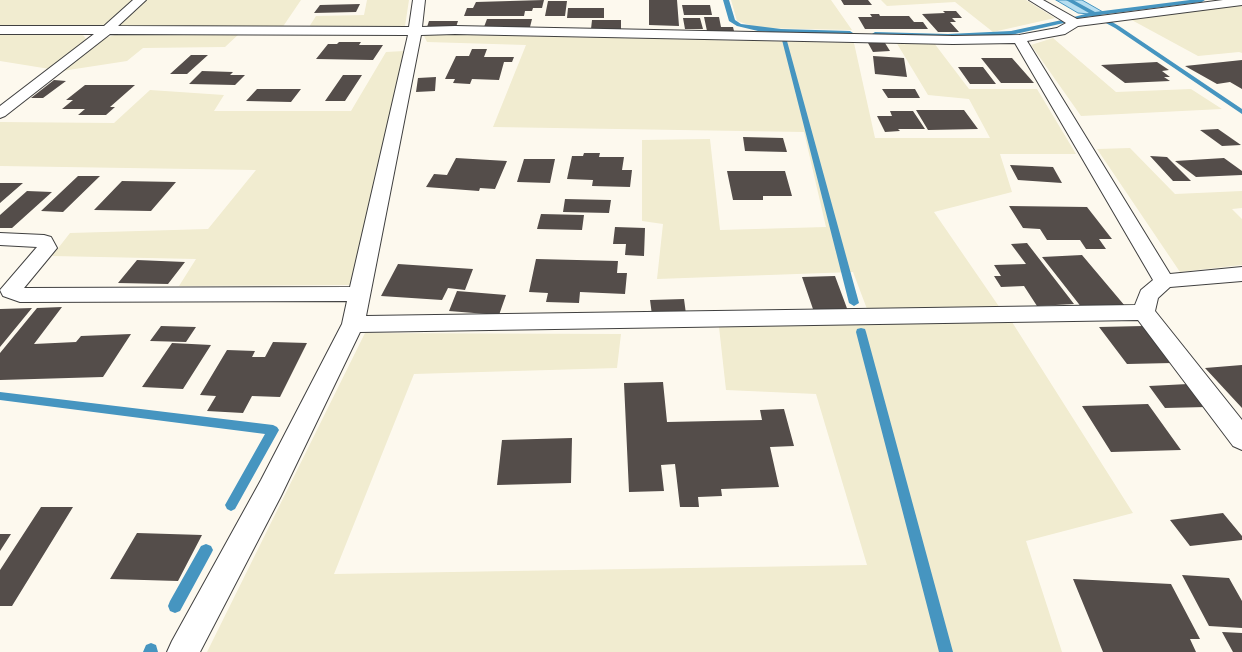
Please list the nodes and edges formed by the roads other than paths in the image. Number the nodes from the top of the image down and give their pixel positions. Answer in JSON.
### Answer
{"nodes":[{"id":1,"x":140,"y":0,"type":"edge"},
{"id":2,"x":419,"y":0,"type":"edge"},
{"id":3,"x":1035,"y":0,"type":"edge"},
{"id":4,"x":1242,"y":1,"type":"edge"},
{"id":5,"x":1230,"y":2,"type":"junction"},
{"id":6,"x":1242,"y":8,"type":"edge"},
{"id":7,"x":1075,"y":24,"type":"junction"},
{"id":8,"x":0,"y":30,"type":"edge"},
{"id":9,"x":107,"y":30,"type":"junction"},
{"id":10,"x":415,"y":31,"type":"junction"},
{"id":11,"x":1019,"y":39,"type":"junction"},
{"id":12,"x":0,"y":113,"type":"edge"},
{"id":13,"x":0,"y":239,"type":"edge"},
{"id":14,"x":1242,"y":274,"type":"edge"},
{"id":15,"x":1164,"y":281,"type":"junction"},
{"id":16,"x":5,"y":294,"type":"edge"},
{"id":17,"x":359,"y":294,"type":"junction"},
{"id":18,"x":1144,"y":312,"type":"junction"},
{"id":19,"x":353,"y":324,"type":"junction"},
{"id":20,"x":1242,"y":439,"type":"edge"},
{"id":21,"x":183,"y":652,"type":"edge"}],
"edges":[{"from":1,"to":9,"type":"street"},
{"from":2,"to":10,"type":"street"},
{"from":3,"to":7,"type":"street"},
{"from":4,"to":5,"type":"street"},
{"from":5,"to":6,"type":"street"},
{"from":5,"to":7,"type":"street"},
{"from":7,"to":11,"type":"street"},
{"from":8,"to":9,"type":"street"},
{"from":9,"to":10,"type":"street"},
{"from":9,"to":12,"type":"street"},
{"from":10,"to":11,"type":"street"},
{"from":10,"to":17,"type":"street"},
{"from":11,"to":15,"type":"street"},
{"from":13,"to":16,"type":"street"},
{"from":14,"to":15,"type":"street"},
{"from":15,"to":18,"type":"street"},
{"from":16,"to":17,"type":"street"},
{"from":17,"to":19,"type":"street"},
{"from":18,"to":19,"type":"street"},
{"from":18,"to":20,"type":"street"},
{"from":19,"to":21,"type":"street"}]}
